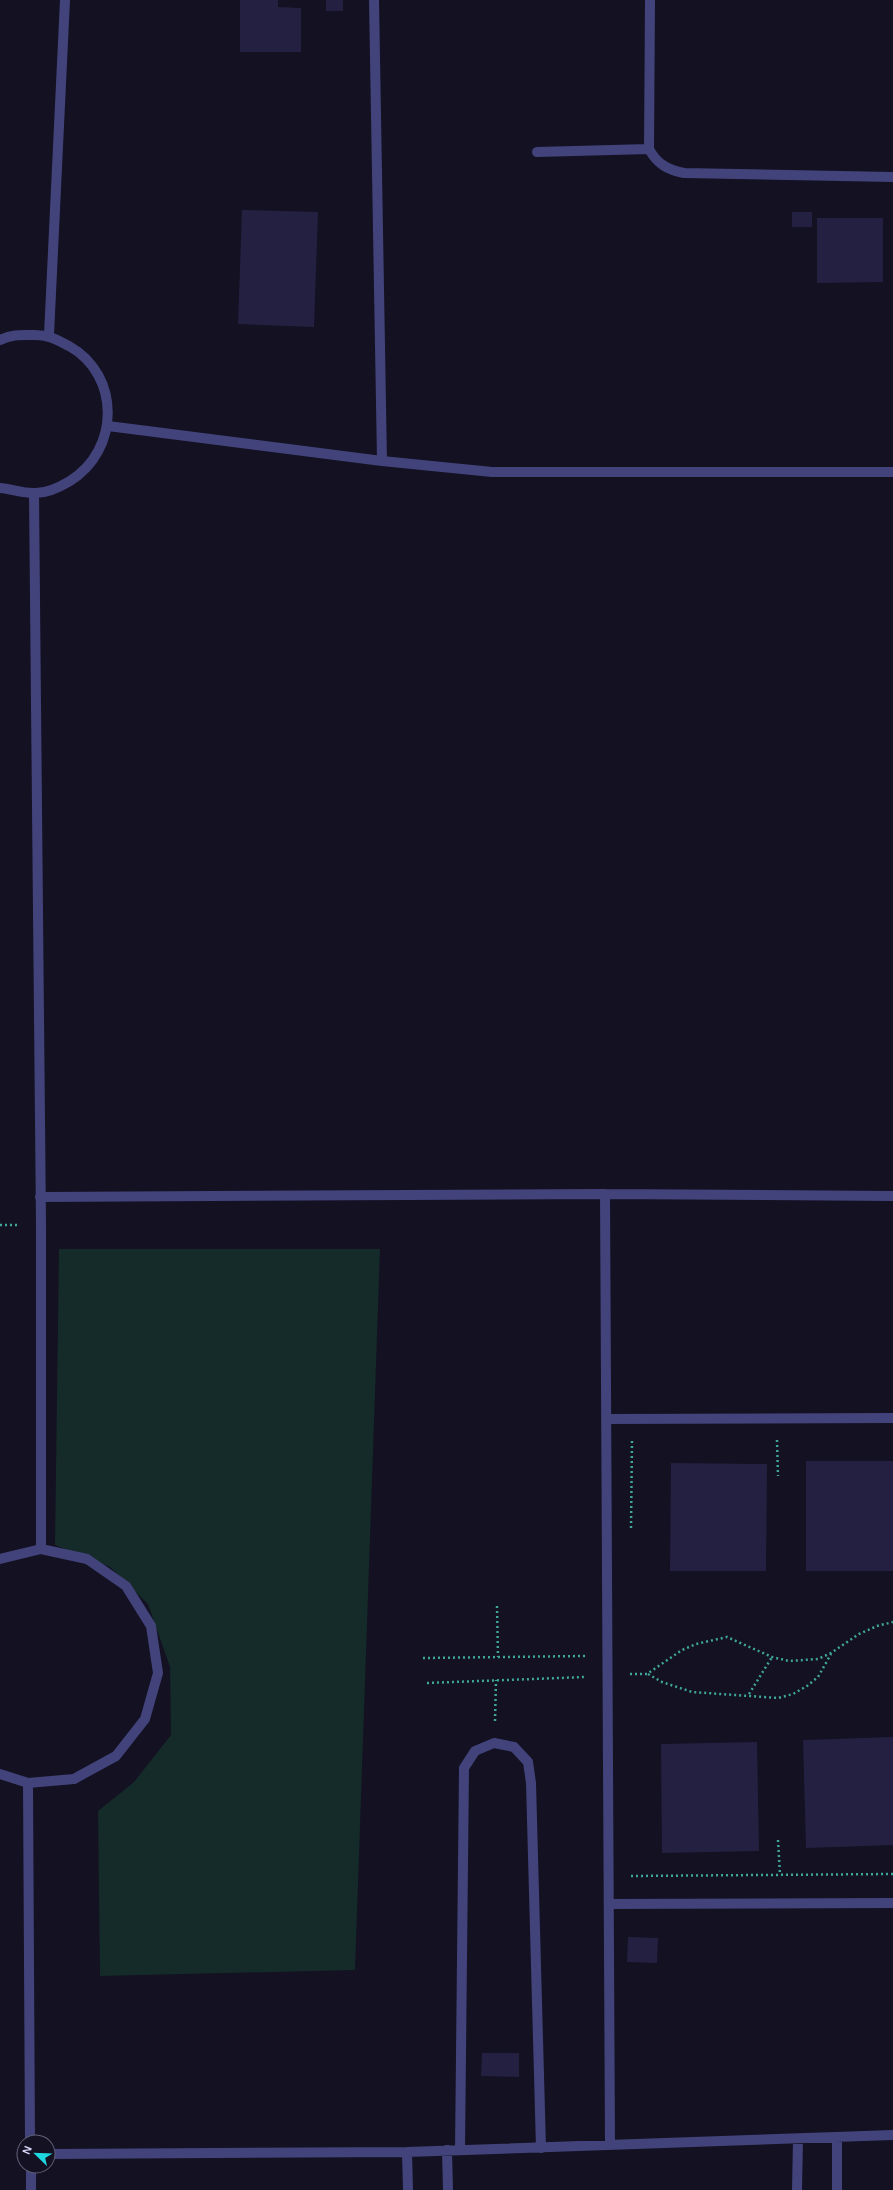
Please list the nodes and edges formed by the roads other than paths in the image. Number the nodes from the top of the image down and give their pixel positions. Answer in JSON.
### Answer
{"nodes":[{"id":1,"x":65,"y":0,"type":"edge"},
{"id":2,"x":374,"y":0,"type":"edge"},
{"id":3,"x":650,"y":0,"type":"edge"},
{"id":4,"x":649,"y":149,"type":"junction"},
{"id":5,"x":537,"y":152,"type":"dead end"},
{"id":6,"x":893,"y":177,"type":"edge"},
{"id":7,"x":49,"y":335,"type":"junction"},
{"id":8,"x":0,"y":340,"type":"edge"},
{"id":9,"x":108,"y":426,"type":"junction"},
{"id":10,"x":382,"y":461,"type":"junction"},
{"id":11,"x":893,"y":472,"type":"edge"},
{"id":12,"x":0,"y":488,"type":"edge"},
{"id":13,"x":34,"y":494,"type":"junction"},
{"id":14,"x":605,"y":1194,"type":"junction"},
{"id":15,"x":893,"y":1196,"type":"edge"},
{"id":16,"x":40,"y":1197,"type":"junction"},
{"id":17,"x":893,"y":1418,"type":"edge"},
{"id":18,"x":606,"y":1419,"type":"junction"},
{"id":19,"x":41,"y":1549,"type":"junction"},
{"id":20,"x":0,"y":1559,"type":"edge"},
{"id":21,"x":0,"y":1774,"type":"edge"},
{"id":22,"x":28,"y":1783,"type":"junction"},
{"id":23,"x":893,"y":1903,"type":"edge"},
{"id":24,"x":609,"y":1904,"type":"junction"},
{"id":25,"x":30,"y":2134,"type":"edge"},
{"id":26,"x":893,"y":2135,"type":"edge"},
{"id":27,"x":837,"y":2137,"type":"junction"},
{"id":28,"x":798,"y":2138,"type":"junction"},
{"id":29,"x":610,"y":2145,"type":"junction"},
{"id":30,"x":542,"y":2148,"type":"junction"},
{"id":31,"x":447,"y":2150,"type":"junction"},
{"id":32,"x":460,"y":2150,"type":"junction"},
{"id":33,"x":407,"y":2152,"type":"junction"},
{"id":34,"x":56,"y":2154,"type":"edge"},
{"id":35,"x":31,"y":2174,"type":"edge"},
{"id":36,"x":31,"y":2190,"type":"edge"},
{"id":37,"x":408,"y":2190,"type":"edge"},
{"id":38,"x":448,"y":2190,"type":"edge"},
{"id":39,"x":798,"y":2190,"type":"edge"},
{"id":40,"x":837,"y":2190,"type":"edge"}],
"edges":[{"from":1,"to":7,"type":"street"},
{"from":2,"to":10,"type":"street"},
{"from":3,"to":4,"type":"street"},
{"from":4,"to":5,"type":"street"},
{"from":4,"to":6,"type":"street"},
{"from":7,"to":8,"type":"street"},
{"from":7,"to":9,"type":"street"},
{"from":9,"to":10,"type":"street"},
{"from":9,"to":13,"type":"street"},
{"from":10,"to":11,"type":"street"},
{"from":12,"to":13,"type":"street"},
{"from":13,"to":16,"type":"street"},
{"from":14,"to":15,"type":"street"},
{"from":14,"to":16,"type":"street"},
{"from":14,"to":18,"type":"street"},
{"from":16,"to":19,"type":"street"},
{"from":17,"to":18,"type":"street"},
{"from":18,"to":24,"type":"street"},
{"from":19,"to":20,"type":"street"},
{"from":19,"to":22,"type":"street"},
{"from":21,"to":22,"type":"street"},
{"from":22,"to":25,"type":"street"},
{"from":23,"to":24,"type":"street"},
{"from":24,"to":29,"type":"street"},
{"from":26,"to":27,"type":"street"},
{"from":27,"to":28,"type":"street"},
{"from":27,"to":40,"type":"street"},
{"from":28,"to":29,"type":"street"},
{"from":28,"to":39,"type":"street"},
{"from":29,"to":30,"type":"street"},
{"from":30,"to":32,"type":"street"},
{"from":30,"to":32,"type":"street"},
{"from":31,"to":32,"type":"street"},
{"from":31,"to":33,"type":"street"},
{"from":31,"to":38,"type":"street"},
{"from":33,"to":34,"type":"street"},
{"from":33,"to":37,"type":"street"},
{"from":35,"to":36,"type":"street"}]}
